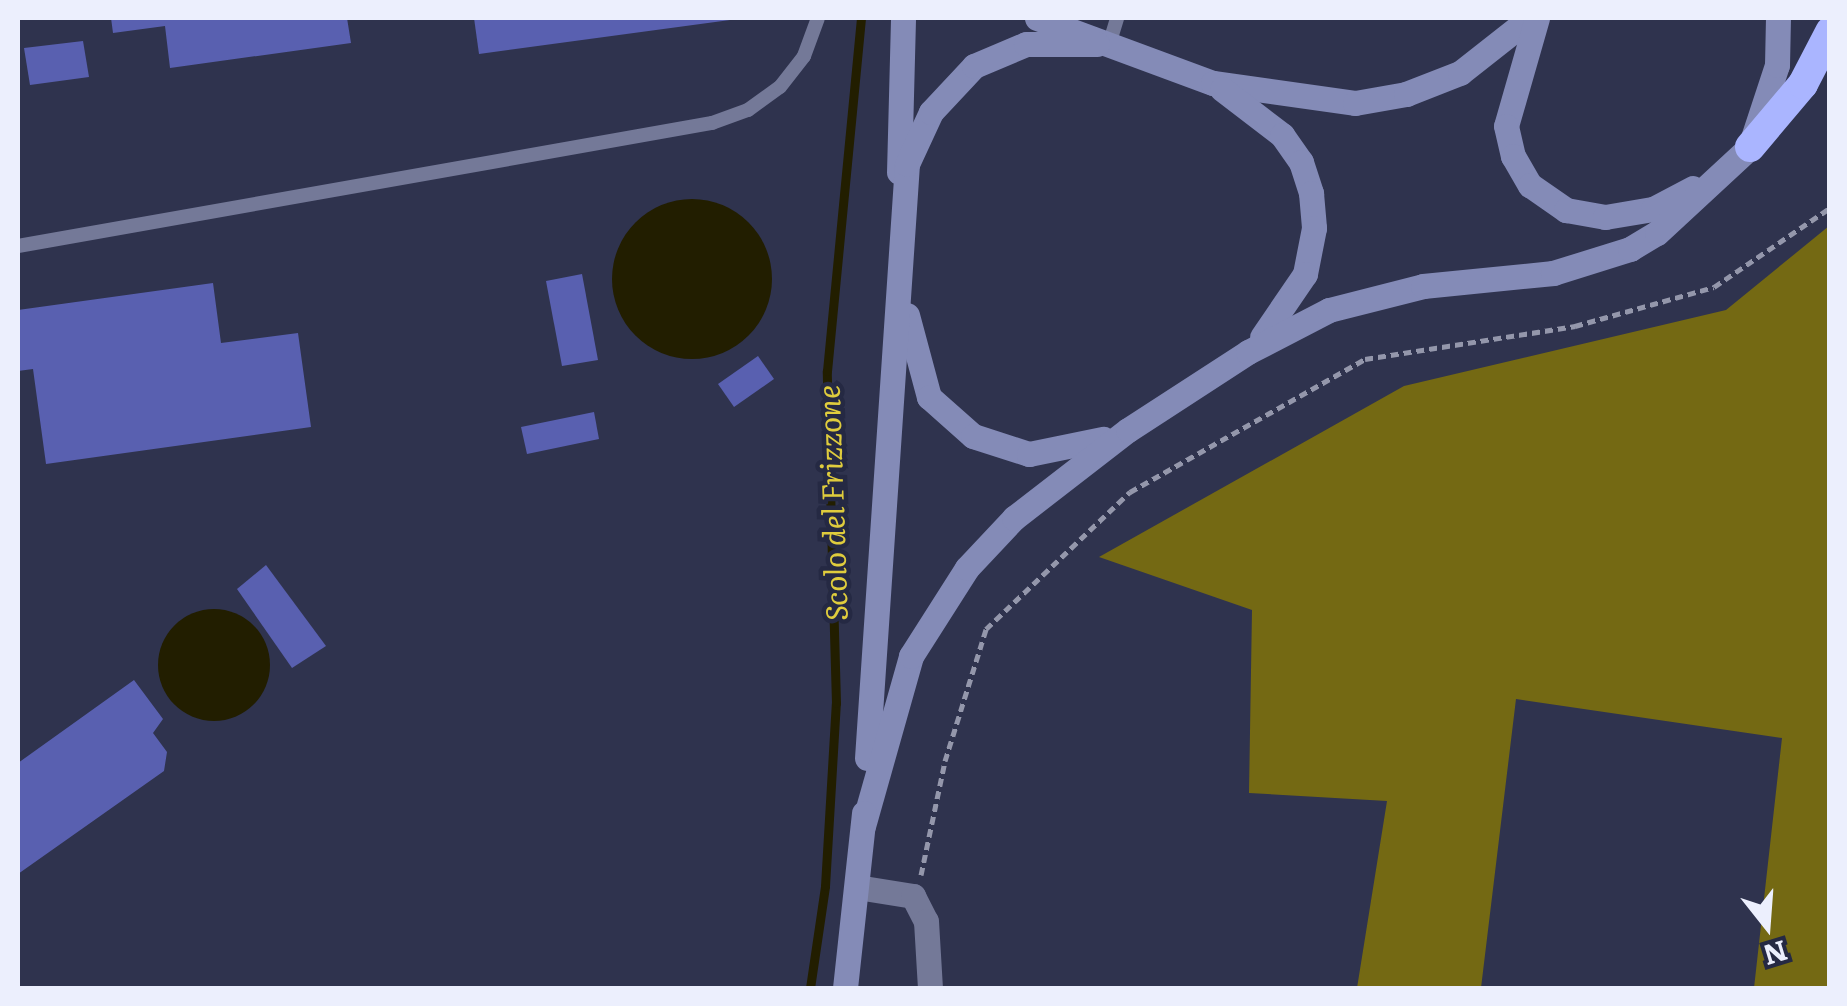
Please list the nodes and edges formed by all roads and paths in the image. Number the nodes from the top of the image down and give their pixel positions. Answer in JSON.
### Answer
{"nodes":[{"id":1,"x":818,"y":18,"type":"edge"},
{"id":2,"x":903,"y":18,"type":"edge"},
{"id":3,"x":1037,"y":18,"type":"edge"},
{"id":4,"x":1117,"y":18,"type":"edge"},
{"id":5,"x":1534,"y":18,"type":"edge"},
{"id":6,"x":1778,"y":18,"type":"edge"},
{"id":7,"x":1830,"y":32,"type":"edge"},
{"id":8,"x":1102,"y":46,"type":"junction"},
{"id":9,"x":1213,"y":83,"type":"junction"},
{"id":10,"x":1743,"y":154,"type":"junction"},
{"id":11,"x":901,"y":198,"type":"junction"},
{"id":12,"x":1830,"y":208,"type":"edge"},
{"id":13,"x":18,"y":246,"type":"edge"},
{"id":14,"x":901,"y":266,"type":"junction"},
{"id":15,"x":1248,"y":352,"type":"junction"},
{"id":16,"x":1128,"y":430,"type":"junction"},
{"id":17,"x":863,"y":826,"type":"junction"},
{"id":18,"x":857,"y":886,"type":"junction"},
{"id":19,"x":913,"y":896,"type":"junction"},
{"id":20,"x":845,"y":988,"type":"edge"},
{"id":21,"x":930,"y":988,"type":"edge"}],
"edges":[{"from":1,"to":13,"type":"lane"},
{"from":2,"to":11,"type":"main road"},
{"from":3,"to":8,"type":"main road"},
{"from":4,"to":8,"type":"lane"},
{"from":5,"to":9,"type":"main road"},
{"from":5,"to":10,"type":"main road"},
{"from":6,"to":10,"type":"main road"},
{"from":7,"to":10,"type":"highway"},
{"from":8,"to":9,"type":"main road"},
{"from":8,"to":11,"type":"main road"},
{"from":9,"to":15,"type":"main road"},
{"from":10,"to":15,"type":"main road"},
{"from":11,"to":14,"type":"main road"},
{"from":12,"to":19,"type":"path"},
{"from":14,"to":16,"type":"main road"},
{"from":14,"to":17,"type":"main road"},
{"from":15,"to":16,"type":"main road"},
{"from":16,"to":17,"type":"main road"},
{"from":17,"to":18,"type":"main road"},
{"from":18,"to":19,"type":"street"},
{"from":18,"to":20,"type":"main road"},
{"from":19,"to":21,"type":"street"}]}
